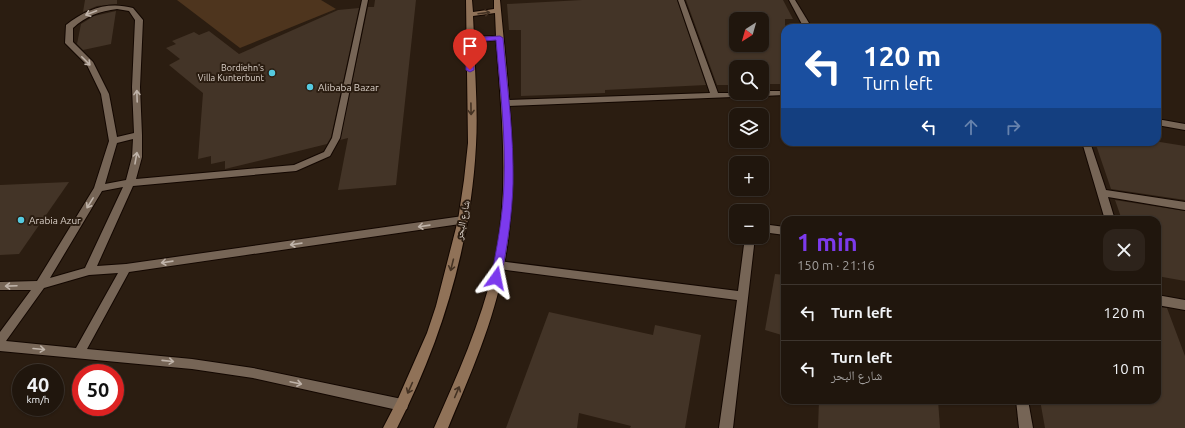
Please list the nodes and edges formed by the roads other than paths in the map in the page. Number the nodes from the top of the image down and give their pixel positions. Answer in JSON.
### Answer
{"nodes":[{"id":1,"x":365,"y":0,"type":"edge"},
{"id":2,"x":469,"y":0,"type":"edge"},
{"id":3,"x":497,"y":0,"type":"edge"},
{"id":4,"x":680,"y":0,"type":"edge"},
{"id":5,"x":792,"y":0,"type":"edge"},
{"id":6,"x":498,"y":11,"type":"junction"},
{"id":7,"x":470,"y":14,"type":"junction"},
{"id":8,"x":806,"y":24,"type":"edge"},
{"id":9,"x":500,"y":38,"type":"junction"},
{"id":10,"x":469,"y":40,"type":"junction"},
{"id":11,"x":781,"y":93,"type":"edge"},
{"id":12,"x":715,"y":96,"type":"junction"},
{"id":13,"x":505,"y":103,"type":"junction"},
{"id":14,"x":1161,"y":123,"type":"edge"},
{"id":15,"x":1185,"y":127,"type":"edge"},
{"id":16,"x":138,"y":134,"type":"junction"},
{"id":17,"x":113,"y":141,"type":"junction"},
{"id":18,"x":1087,"y":146,"type":"edge"},
{"id":19,"x":130,"y":183,"type":"junction"},
{"id":20,"x":99,"y":188,"type":"junction"},
{"id":21,"x":1101,"y":193,"type":"junction"},
{"id":22,"x":1185,"y":206,"type":"edge"},
{"id":23,"x":1109,"y":216,"type":"edge"},
{"id":24,"x":463,"y":220,"type":"junction"},
{"id":25,"x":769,"y":229,"type":"edge"},
{"id":26,"x":781,"y":230,"type":"edge"},
{"id":27,"x":749,"y":244,"type":"edge"},
{"id":28,"x":499,"y":266,"type":"junction"},
{"id":29,"x":126,"y":268,"type":"junction"},
{"id":30,"x":89,"y":271,"type":"junction"},
{"id":31,"x":40,"y":285,"type":"junction"},
{"id":32,"x":0,"y":286,"type":"edge"},
{"id":33,"x":743,"y":296,"type":"junction"},
{"id":34,"x":1161,"y":301,"type":"edge"},
{"id":35,"x":1185,"y":305,"type":"edge"},
{"id":36,"x":0,"y":341,"type":"edge"},
{"id":37,"x":0,"y":346,"type":"edge"},
{"id":38,"x":80,"y":353,"type":"junction"},
{"id":39,"x":1023,"y":404,"type":"edge"},
{"id":40,"x":402,"y":405,"type":"junction"},
{"id":41,"x":390,"y":428,"type":"edge"},
{"id":42,"x":441,"y":428,"type":"edge"},
{"id":43,"x":726,"y":428,"type":"edge"},
{"id":44,"x":1026,"y":428,"type":"edge"}],
"edges":[{"from":1,"to":19,"type":"street"},
{"from":2,"to":7,"type":"main road","name":"شارع البحر"},
{"from":3,"to":6,"type":"main road"},
{"from":4,"to":12,"type":"street"},
{"from":5,"to":8,"type":"street"},
{"from":7,"to":6,"type":"main road","one_way":true},
{"from":6,"to":9,"type":"main road"},
{"from":7,"to":10,"type":"main road","name":"شارع البحر"},
{"from":9,"to":10,"type":"main road"},
{"from":9,"to":13,"type":"main road"},
{"from":10,"to":24,"type":"main road","name":"شارع البحر","one_way":true},
{"from":11,"to":12,"type":"street"},
{"from":12,"to":13,"type":"street"},
{"from":13,"to":28,"type":"main road"},
{"from":14,"to":15,"type":"street"},
{"from":16,"to":17,"type":"street"},
{"from":16,"to":17,"type":"street","one_way":true},
{"from":19,"to":16,"type":"street","one_way":true},
{"from":17,"to":20,"type":"street"},
{"from":18,"to":21,"type":"street"},
{"from":19,"to":20,"type":"street"},
{"from":19,"to":30,"type":"street"},
{"from":20,"to":31,"type":"street","one_way":true},
{"from":21,"to":22,"type":"street"},
{"from":21,"to":23,"type":"street"},
{"from":24,"to":29,"type":"street","one_way":true},
{"from":24,"to":40,"type":"main road","name":"شارع البحر","one_way":true},
{"from":25,"to":26,"type":"street"},
{"from":27,"to":33,"type":"street"},
{"from":28,"to":33,"type":"street"},
{"from":42,"to":28,"type":"main road","one_way":true},
{"from":29,"to":30,"type":"street"},
{"from":29,"to":38,"type":"street"},
{"from":30,"to":31,"type":"street"},
{"from":31,"to":32,"type":"street","one_way":true},
{"from":31,"to":36,"type":"street"},
{"from":33,"to":43,"type":"street"},
{"from":34,"to":35,"type":"street"},
{"from":37,"to":38,"type":"street","one_way":true},
{"from":38,"to":40,"type":"street","one_way":true},
{"from":39,"to":44,"type":"street"},
{"from":40,"to":41,"type":"main road","name":"شارع البحر"}]}
